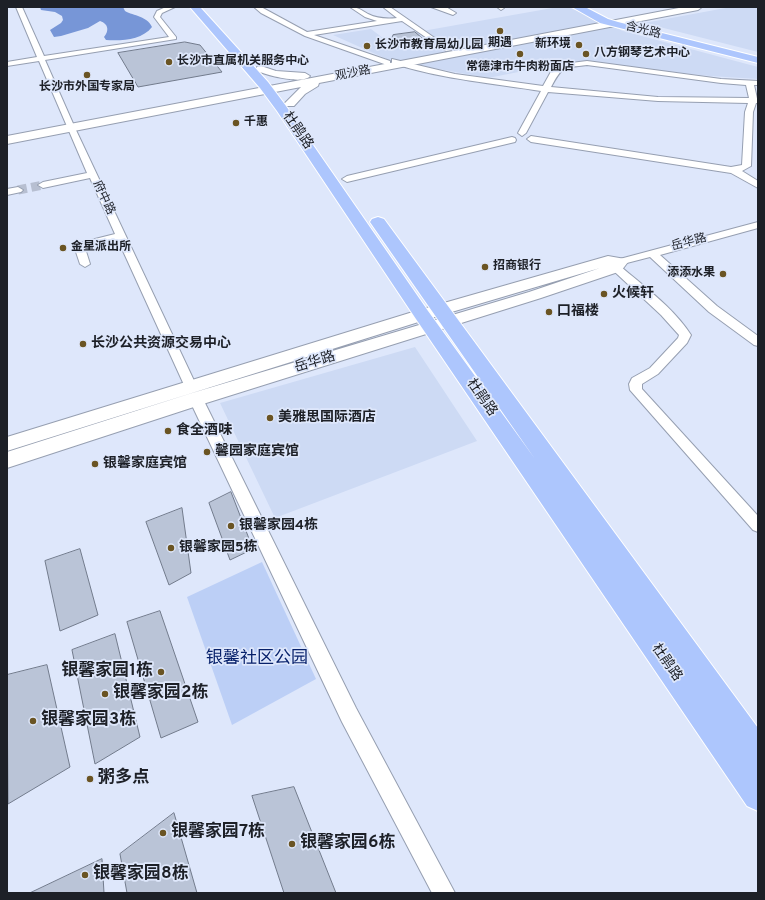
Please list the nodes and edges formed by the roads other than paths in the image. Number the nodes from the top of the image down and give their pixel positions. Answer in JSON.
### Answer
{"nodes":[{"id":1,"x":19,"y":7,"type":"edge"},
{"id":2,"x":172,"y":7,"type":"edge"},
{"id":3,"x":197,"y":7,"type":"edge"},
{"id":4,"x":257,"y":7,"type":"edge"},
{"id":5,"x":353,"y":7,"type":"edge"},
{"id":6,"x":386,"y":7,"type":"edge"},
{"id":7,"x":434,"y":7,"type":"edge"},
{"id":8,"x":577,"y":7,"type":"edge"},
{"id":9,"x":588,"y":7,"type":"edge"},
{"id":10,"x":675,"y":7,"type":"edge"},
{"id":11,"x":698,"y":7,"type":"edge"},
{"id":12,"x":155,"y":12,"type":"edge"},
{"id":13,"x":452,"y":13,"type":"dead end"},
{"id":14,"x":402,"y":19,"type":"junction"},
{"id":15,"x":385,"y":21,"type":"junction"},
{"id":16,"x":614,"y":22,"type":"junction"},
{"id":17,"x":307,"y":35,"type":"junction"},
{"id":18,"x":448,"y":50,"type":"junction"},
{"id":19,"x":758,"y":56,"type":"edge"},
{"id":20,"x":40,"y":59,"type":"junction"},
{"id":21,"x":758,"y":60,"type":"edge"},
{"id":22,"x":396,"y":63,"type":"junction"},
{"id":23,"x":7,"y":64,"type":"edge"},
{"id":24,"x":309,"y":76,"type":"junction"},
{"id":25,"x":322,"y":80,"type":"junction"},
{"id":26,"x":754,"y":83,"type":"edge"},
{"id":27,"x":266,"y":86,"type":"junction"},
{"id":28,"x":546,"y":90,"type":"junction"},
{"id":29,"x":226,"y":95,"type":"junction"},
{"id":30,"x":755,"y":101,"type":"edge"},
{"id":31,"x":754,"y":112,"type":"edge"},
{"id":32,"x":69,"y":125,"type":"junction"},
{"id":33,"x":748,"y":128,"type":"junction"},
{"id":34,"x":758,"y":130,"type":"edge"},
{"id":35,"x":522,"y":133,"type":"junction"},
{"id":36,"x":7,"y":134,"type":"edge"},
{"id":37,"x":7,"y":140,"type":"edge"},
{"id":38,"x":522,"y":141,"type":"junction"},
{"id":39,"x":743,"y":167,"type":"junction"},
{"id":40,"x":733,"y":170,"type":"junction"},
{"id":41,"x":92,"y":175,"type":"junction"},
{"id":42,"x":758,"y":176,"type":"edge"},
{"id":43,"x":347,"y":179,"type":"junction"},
{"id":44,"x":758,"y":184,"type":"edge"},
{"id":45,"x":43,"y":185,"type":"tunnel mouth"},
{"id":46,"x":18,"y":190,"type":"tunnel mouth"},
{"id":47,"x":7,"y":192,"type":"edge"},
{"id":48,"x":758,"y":224,"type":"edge"},
{"id":49,"x":121,"y":236,"type":"junction"},
{"id":50,"x":652,"y":253,"type":"junction"},
{"id":51,"x":615,"y":263,"type":"junction"},
{"id":52,"x":85,"y":264,"type":"dead end"},
{"id":53,"x":436,"y":318,"type":"junction"},
{"id":54,"x":758,"y":342,"type":"edge"},
{"id":55,"x":194,"y":393,"type":"junction"},
{"id":56,"x":7,"y":444,"type":"edge"},
{"id":57,"x":7,"y":460,"type":"edge"},
{"id":58,"x":758,"y":526,"type":"edge"},
{"id":59,"x":758,"y":754,"type":"edge"},
{"id":60,"x":758,"y":795,"type":"edge"},
{"id":61,"x":444,"y":893,"type":"edge"}],
"edges":[{"from":1,"to":20,"type":"street","name":"府中路"},
{"from":2,"to":12,"type":"street"},
{"from":2,"to":12,"type":"street"},
{"from":3,"to":27,"type":"main road","name":"杜鹃路"},
{"from":4,"to":17,"type":"street"},
{"from":5,"to":15,"type":"street"},
{"from":6,"to":14,"type":"street"},
{"from":7,"to":13,"type":"street"},
{"from":8,"to":16,"type":"main road","name":"含光路"},
{"from":9,"to":16,"type":"main road","name":"含光路"},
{"from":10,"to":16,"type":"main road","name":"观沙路"},
{"from":11,"to":16,"type":"main road","name":"观沙路"},
{"from":12,"to":20,"type":"street"},
{"from":14,"to":15,"type":"street"},
{"from":14,"to":18,"type":"street"},
{"from":15,"to":17,"type":"street"},
{"from":16,"to":18,"type":"main road","name":"观沙路"},
{"from":16,"to":19,"type":"main road","name":"含光路"},
{"from":16,"to":21,"type":"main road","name":"含光路"},
{"from":16,"to":22,"type":"main road","name":"观沙路"},
{"from":17,"to":22,"type":"street"},
{"from":18,"to":22,"type":"main road","name":"观沙路"},
{"from":20,"to":23,"type":"street"},
{"from":20,"to":32,"type":"street","name":"府中路"},
{"from":22,"to":24,"type":"main road","name":"观沙路"},
{"from":22,"to":25,"type":"main road","name":"观沙路"},
{"from":22,"to":28,"type":"street"},
{"from":24,"to":27,"type":"main road","name":"观沙路"},
{"from":24,"to":27,"type":"main road"},
{"from":25,"to":27,"type":"main road","name":"观沙路"},
{"from":25,"to":27,"type":"main road"},
{"from":26,"to":28,"type":"street"},
{"from":26,"to":30,"type":"street"},
{"from":27,"to":29,"type":"main road","name":"观沙路"},
{"from":27,"to":29,"type":"main road"},
{"from":27,"to":29,"type":"main road"},
{"from":27,"to":43,"type":"main road","name":"杜鹃路"},
{"from":27,"to":53,"type":"main road","name":"杜鹃路"},
{"from":28,"to":30,"type":"street"},
{"from":28,"to":35,"type":"street"},
{"from":29,"to":32,"type":"main road","name":"观沙路"},
{"from":30,"to":31,"type":"street"},
{"from":31,"to":33,"type":"street"},
{"from":32,"to":36,"type":"main road","name":"观沙路"},
{"from":32,"to":37,"type":"main road","name":"观沙路"},
{"from":32,"to":41,"type":"street","name":"府中路"},
{"from":33,"to":34,"type":"street"},
{"from":33,"to":39,"type":"street"},
{"from":35,"to":38,"type":"street"},
{"from":35,"to":38,"type":"street"},
{"from":38,"to":40,"type":"street"},
{"from":38,"to":43,"type":"street"},
{"from":39,"to":40,"type":"street"},
{"from":39,"to":42,"type":"street"},
{"from":40,"to":44,"type":"street"},
{"from":41,"to":45,"type":"street"},
{"from":41,"to":49,"type":"street","name":"府中路"},
{"from":43,"to":53,"type":"main road","name":"杜鹃路"},
{"from":46,"to":47,"type":"street"},
{"from":48,"to":50,"type":"street","name":"岳华路"},
{"from":49,"to":52,"type":"street"},
{"from":49,"to":55,"type":"street","name":"府中路"},
{"from":50,"to":51,"type":"street","name":"岳华路"},
{"from":50,"to":54,"type":"street"},
{"from":51,"to":53,"type":"main road","name":"岳华路"},
{"from":51,"to":58,"type":"street"},
{"from":53,"to":55,"type":"main road","name":"岳华路"},
{"from":53,"to":59,"type":"main road","name":"杜鹃路"},
{"from":53,"to":60,"type":"main road","name":"杜鹃路"},
{"from":55,"to":56,"type":"main road","name":"岳华路"},
{"from":55,"to":57,"type":"main road","name":"岳华路"},
{"from":55,"to":61,"type":"street","name":"府中路"}]}
